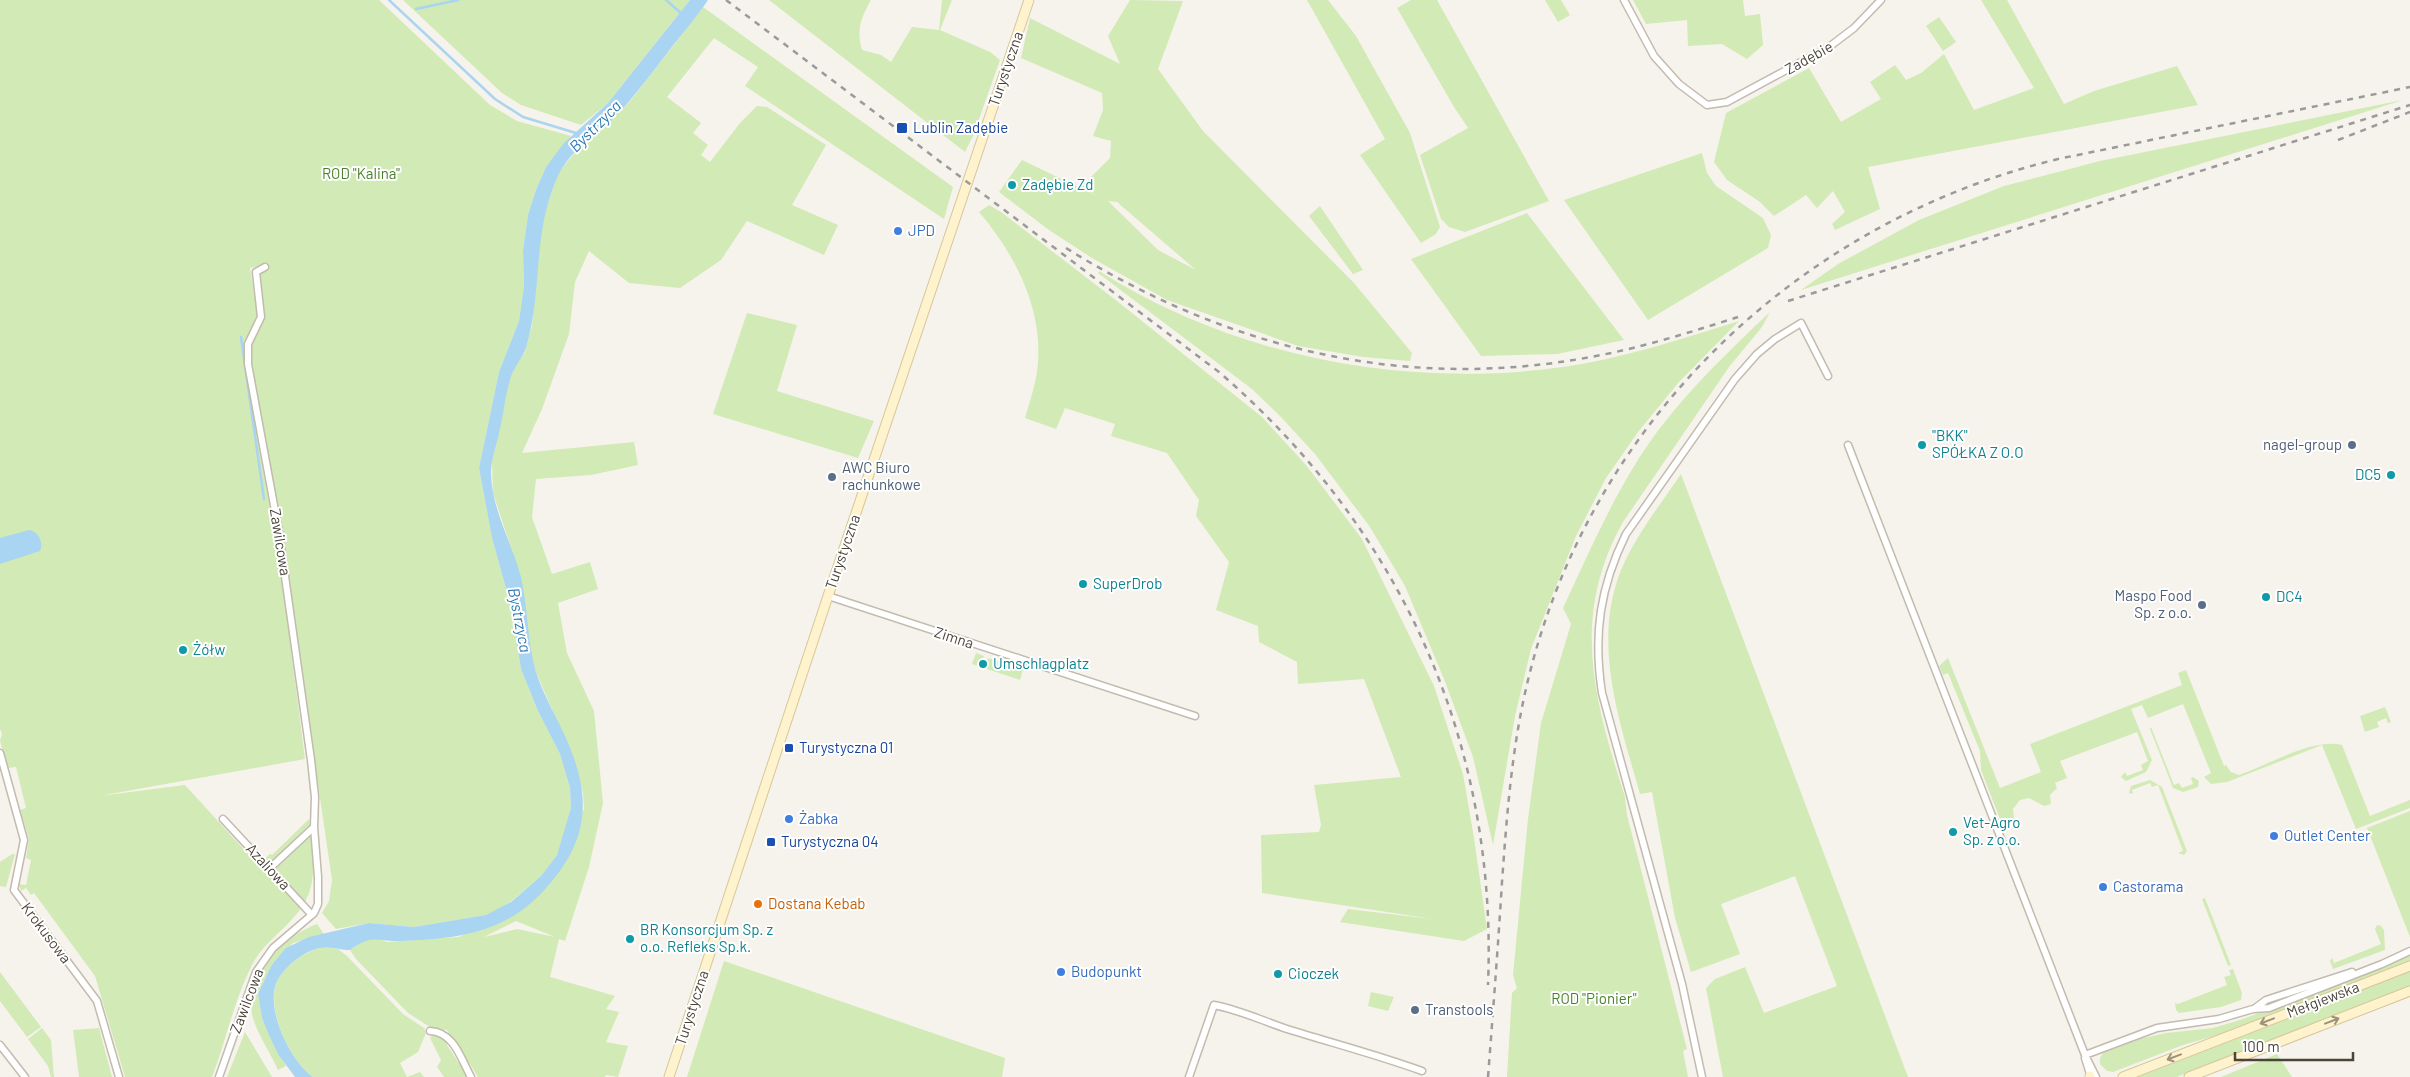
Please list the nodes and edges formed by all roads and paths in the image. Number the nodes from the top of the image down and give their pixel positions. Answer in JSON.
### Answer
{"nodes":[{"id":1,"x":1030,"y":0,"type":"edge"},
{"id":2,"x":1624,"y":0,"type":"edge"},
{"id":3,"x":1881,"y":0,"type":"edge"},
{"id":4,"x":265,"y":267,"type":"dead end"},
{"id":5,"x":1828,"y":376,"type":"dead end"},
{"id":6,"x":1848,"y":445,"type":"dead end"},
{"id":7,"x":828,"y":596,"type":"junction"},
{"id":8,"x":1196,"y":716,"type":"dead end"},
{"id":9,"x":0,"y":753,"type":"edge"},
{"id":10,"x":223,"y":819,"type":"dead end"},
{"id":11,"x":314,"y":827,"type":"junction"},
{"id":12,"x":269,"y":869,"type":"junction"},
{"id":13,"x":312,"y":915,"type":"junction"},
{"id":14,"x":2410,"y":951,"type":"edge"},
{"id":15,"x":2410,"y":966,"type":"edge"},
{"id":16,"x":2410,"y":991,"type":"edge"},
{"id":17,"x":430,"y":1031,"type":"dead end"},
{"id":18,"x":0,"y":1045,"type":"edge"},
{"id":19,"x":2085,"y":1055,"type":"junction"},
{"id":20,"x":1422,"y":1071,"type":"dead end"},
{"id":21,"x":25,"y":1077,"type":"edge"},
{"id":22,"x":119,"y":1077,"type":"edge"},
{"id":23,"x":219,"y":1077,"type":"edge"},
{"id":24,"x":471,"y":1077,"type":"edge"},
{"id":25,"x":669,"y":1077,"type":"edge"},
{"id":26,"x":1189,"y":1077,"type":"edge"},
{"id":27,"x":1702,"y":1077,"type":"edge"},
{"id":28,"x":2092,"y":1077,"type":"edge"},
{"id":29,"x":2123,"y":1077,"type":"edge"},
{"id":30,"x":2189,"y":1077,"type":"edge"}],
"edges":[{"from":1,"to":7,"type":"main road","name":"Turystyczna"},
{"from":2,"to":3,"type":"street","name":"Zadębie"},
{"from":4,"to":11,"type":"street","name":"Zawilcowa"},
{"from":5,"to":27,"type":"street"},
{"from":6,"to":19,"type":"street"},
{"from":7,"to":8,"type":"street","name":"Zimna"},
{"from":7,"to":25,"type":"main road","name":"Turystyczna"},
{"from":9,"to":22,"type":"street","name":"Krokusowa"},
{"from":10,"to":12,"type":"street","name":"Azaliowa"},
{"from":11,"to":12,"type":"street"},
{"from":11,"to":13,"type":"street","name":"Zawilcowa"},
{"from":12,"to":13,"type":"street","name":"Azaliowa"},
{"from":13,"to":23,"type":"street","name":"Zawilcowa"},
{"from":14,"to":19,"type":"street","name":"Mełgiewska"},
{"from":15,"to":29,"type":"main road","name":"Mełgiewska","one_way":true},
{"from":30,"to":16,"type":"main road","name":"Mełgiewska","one_way":true},
{"from":17,"to":24,"type":"street"},
{"from":18,"to":21,"type":"street"},
{"from":19,"to":28,"type":"street"},
{"from":20,"to":26,"type":"street"}]}
